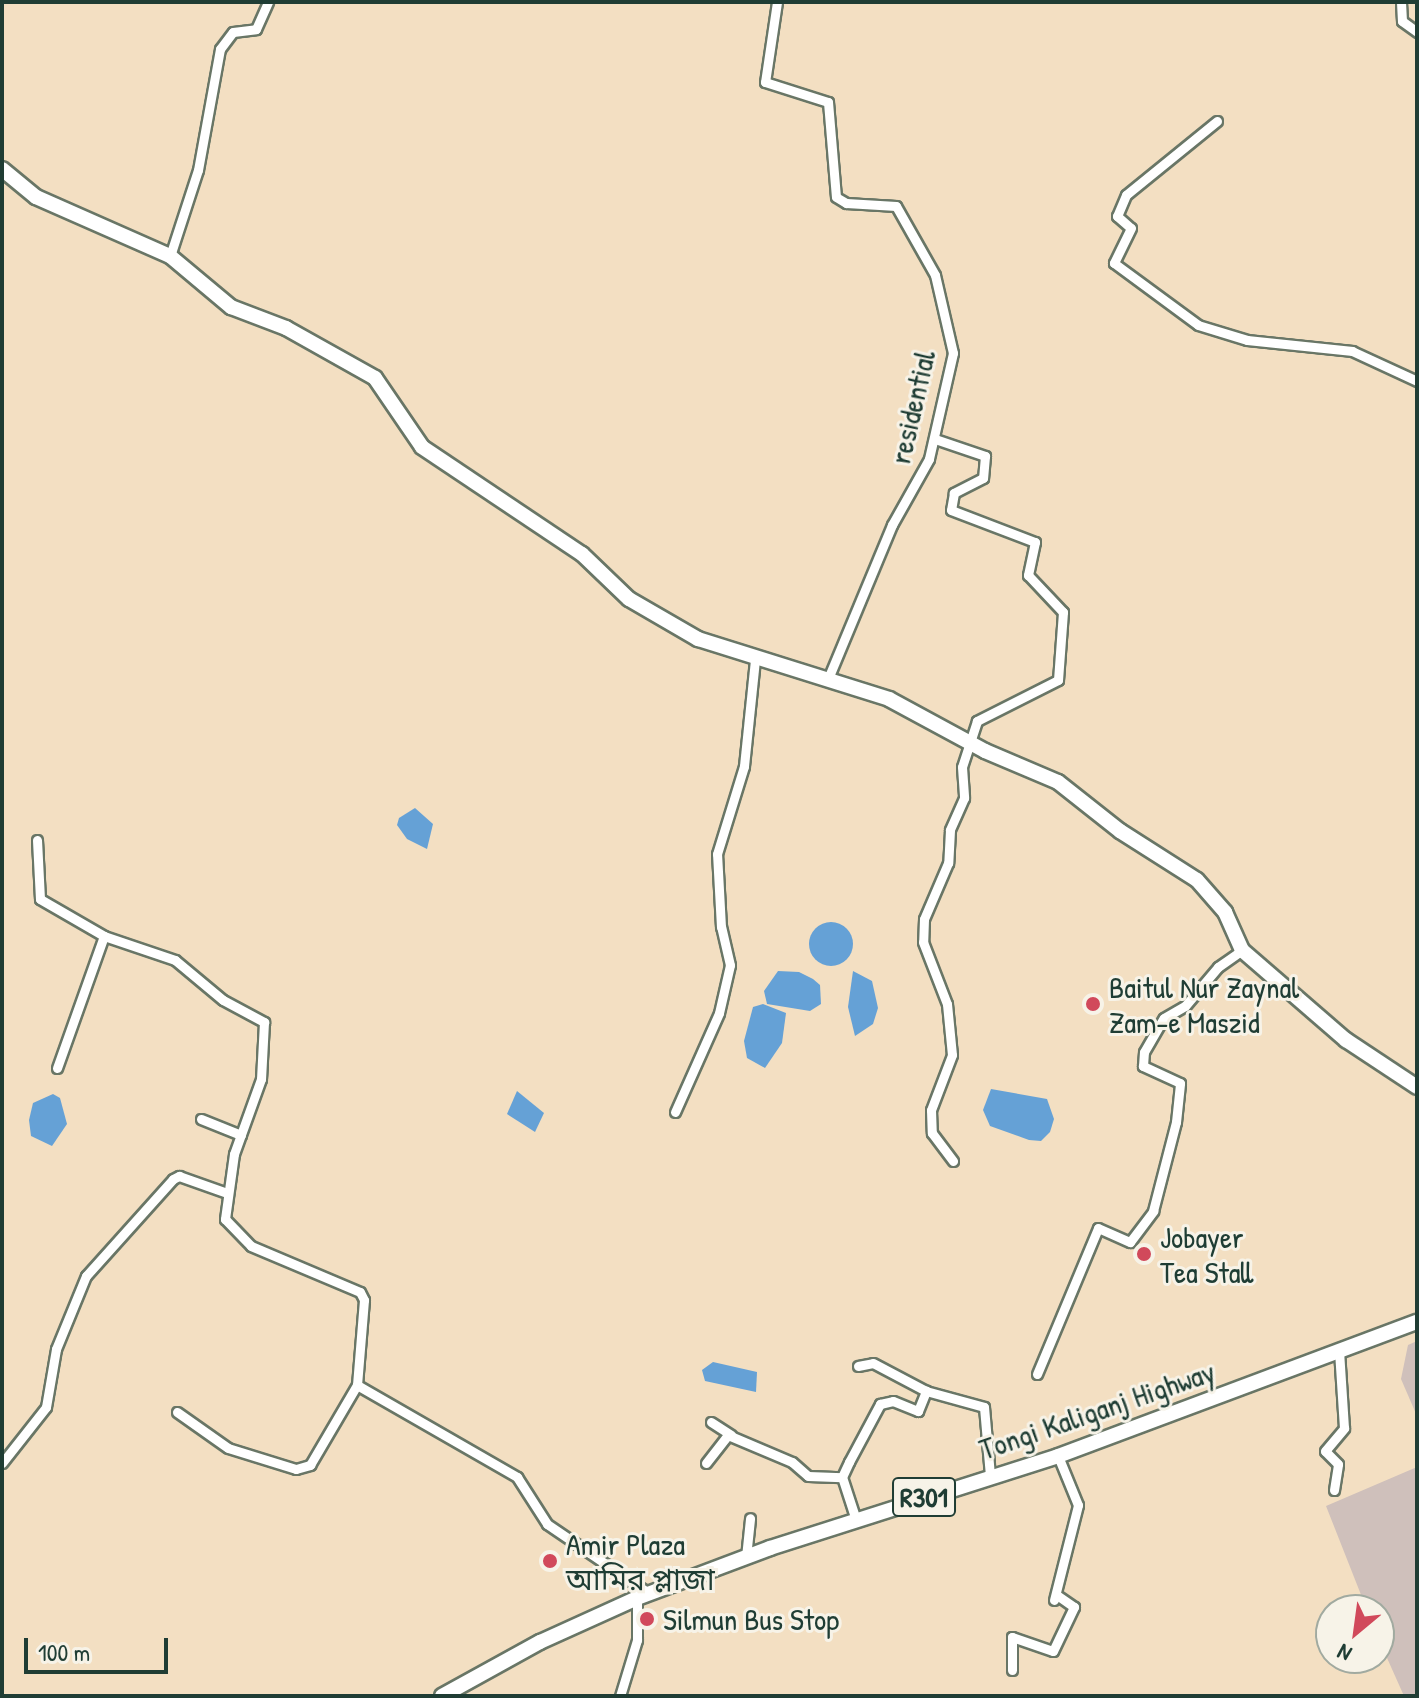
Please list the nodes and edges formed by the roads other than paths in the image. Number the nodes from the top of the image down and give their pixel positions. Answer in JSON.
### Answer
{"nodes":[{"id":1,"x":268,"y":2,"type":"edge"},
{"id":2,"x":777,"y":2,"type":"edge"},
{"id":3,"x":1401,"y":2,"type":"edge"},
{"id":4,"x":1417,"y":32,"type":"edge"},
{"id":5,"x":1217,"y":121,"type":"dead end"},
{"id":6,"x":2,"y":169,"type":"edge"},
{"id":7,"x":170,"y":256,"type":"junction"},
{"id":8,"x":1417,"y":381,"type":"edge"},
{"id":9,"x":935,"y":439,"type":"junction"},
{"id":10,"x":755,"y":660,"type":"junction"},
{"id":11,"x":829,"y":676,"type":"junction"},
{"id":12,"x":971,"y":743,"type":"junction"},
{"id":13,"x":37,"y":840,"type":"dead end"},
{"id":14,"x":104,"y":936,"type":"junction"},
{"id":15,"x":1242,"y":950,"type":"junction"},
{"id":16,"x":57,"y":1068,"type":"dead end"},
{"id":17,"x":1417,"y":1087,"type":"edge"},
{"id":18,"x":675,"y":1112,"type":"dead end"},
{"id":19,"x":201,"y":1119,"type":"dead end"},
{"id":20,"x":241,"y":1135,"type":"junction"},
{"id":21,"x":953,"y":1161,"type":"dead end"},
{"id":22,"x":227,"y":1193,"type":"junction"},
{"id":23,"x":1417,"y":1322,"type":"edge"},
{"id":24,"x":1339,"y":1351,"type":"junction"},
{"id":25,"x":858,"y":1366,"type":"dead end"},
{"id":26,"x":1037,"y":1374,"type":"dead end"},
{"id":27,"x":357,"y":1385,"type":"junction"},
{"id":28,"x":926,"y":1391,"type":"junction"},
{"id":29,"x":177,"y":1412,"type":"dead end"},
{"id":30,"x":711,"y":1422,"type":"dead end"},
{"id":31,"x":735,"y":1435,"type":"junction"},
{"id":32,"x":1058,"y":1456,"type":"junction"},
{"id":33,"x":2,"y":1463,"type":"edge"},
{"id":34,"x":706,"y":1463,"type":"dead end"},
{"id":35,"x":990,"y":1475,"type":"junction"},
{"id":36,"x":842,"y":1477,"type":"junction"},
{"id":37,"x":1334,"y":1490,"type":"dead end"},
{"id":38,"x":750,"y":1518,"type":"dead end"},
{"id":39,"x":856,"y":1520,"type":"junction"},
{"id":40,"x":746,"y":1557,"type":"junction"},
{"id":41,"x":644,"y":1596,"type":"junction"},
{"id":42,"x":1012,"y":1670,"type":"dead end"},
{"id":43,"x":442,"y":1696,"type":"edge"},
{"id":44,"x":620,"y":1696,"type":"edge"}],
"edges":[{"from":1,"to":7,"type":"street"},
{"from":2,"to":9,"type":"street","name":"residential"},
{"from":3,"to":4,"type":"street"},
{"from":5,"to":8,"type":"street"},
{"from":6,"to":7,"type":"street"},
{"from":7,"to":10,"type":"street"},
{"from":9,"to":11,"type":"street","name":"residential"},
{"from":9,"to":12,"type":"street"},
{"from":10,"to":11,"type":"street"},
{"from":10,"to":18,"type":"street"},
{"from":11,"to":12,"type":"street"},
{"from":12,"to":15,"type":"street"},
{"from":12,"to":21,"type":"street"},
{"from":13,"to":14,"type":"street"},
{"from":14,"to":16,"type":"street"},
{"from":14,"to":20,"type":"street"},
{"from":15,"to":17,"type":"street"},
{"from":15,"to":26,"type":"street"},
{"from":19,"to":20,"type":"street"},
{"from":20,"to":22,"type":"street"},
{"from":22,"to":27,"type":"street"},
{"from":22,"to":33,"type":"street"},
{"from":23,"to":24,"type":"street","name":"Tongi Kaliganj Highway","number":"R301"},
{"from":24,"to":32,"type":"street","name":"Tongi Kaliganj Highway","number":"R301"},
{"from":24,"to":37,"type":"street"},
{"from":25,"to":28,"type":"street"},
{"from":27,"to":29,"type":"street"},
{"from":27,"to":41,"type":"street"},
{"from":28,"to":35,"type":"street"},
{"from":28,"to":36,"type":"street"},
{"from":30,"to":31,"type":"street"},
{"from":31,"to":34,"type":"street"},
{"from":31,"to":36,"type":"street"},
{"from":32,"to":35,"type":"street","name":"Tongi Kaliganj Highway","number":"R301"},
{"from":32,"to":42,"type":"street"},
{"from":35,"to":39,"type":"street","name":"Tongi Kaliganj Highway","number":"R301"},
{"from":36,"to":39,"type":"street"},
{"from":38,"to":40,"type":"street"},
{"from":39,"to":40,"type":"street","name":"Tongi Kaliganj Highway","number":"R301"},
{"from":40,"to":41,"type":"street","name":"Tongi Kaliganj Highway","number":"R301"},
{"from":41,"to":43,"type":"street","name":"Tongi Kaliganj Highway","number":"R301"},
{"from":41,"to":44,"type":"street"}]}
